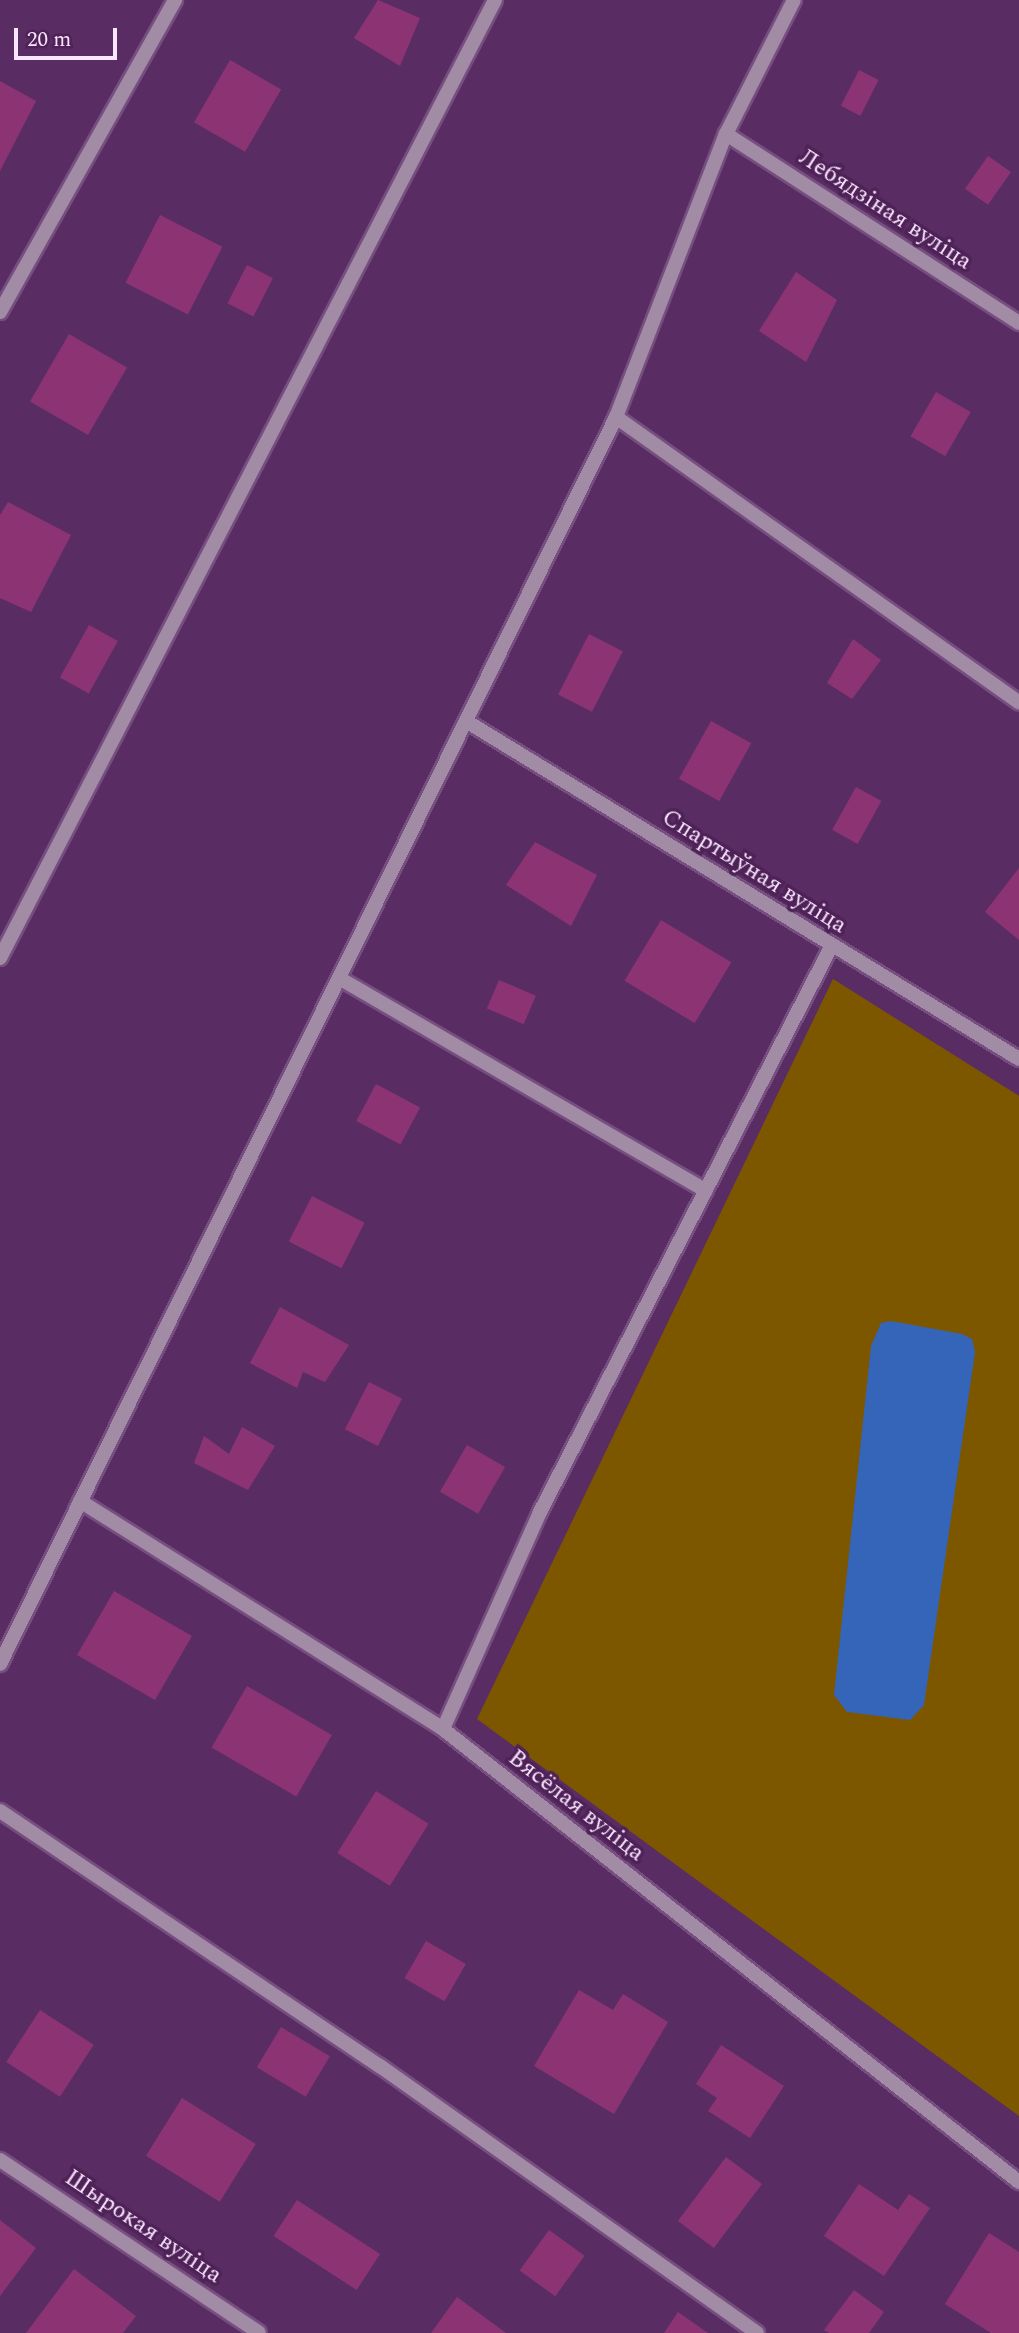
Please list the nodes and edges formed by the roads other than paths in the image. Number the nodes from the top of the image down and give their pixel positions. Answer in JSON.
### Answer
{"nodes":[{"id":1,"x":175,"y":0,"type":"edge"},
{"id":2,"x":495,"y":0,"type":"edge"},
{"id":3,"x":794,"y":0,"type":"edge"},
{"id":4,"x":726,"y":134,"type":"junction"},
{"id":5,"x":0,"y":312,"type":"edge"},
{"id":6,"x":1019,"y":323,"type":"edge"},
{"id":7,"x":616,"y":417,"type":"junction"},
{"id":8,"x":1019,"y":702,"type":"edge"},
{"id":9,"x":466,"y":721,"type":"junction"},
{"id":10,"x":831,"y":947,"type":"junction"},
{"id":11,"x":0,"y":958,"type":"edge"},
{"id":12,"x":338,"y":978,"type":"junction"},
{"id":13,"x":1019,"y":1059,"type":"edge"},
{"id":14,"x":706,"y":1191,"type":"junction"},
{"id":15,"x":80,"y":1501,"type":"junction"},
{"id":16,"x":0,"y":1664,"type":"edge"},
{"id":17,"x":443,"y":1729,"type":"junction"},
{"id":18,"x":0,"y":1811,"type":"edge"},
{"id":19,"x":0,"y":2160,"type":"edge"},
{"id":20,"x":1019,"y":2182,"type":"edge"},
{"id":21,"x":259,"y":2333,"type":"edge"},
{"id":22,"x":757,"y":2333,"type":"edge"}],
"edges":[{"from":1,"to":5,"type":"street"},
{"from":2,"to":11,"type":"street"},
{"from":3,"to":4,"type":"street"},
{"from":4,"to":6,"type":"street","name":"Лебядзіная вуліца"},
{"from":4,"to":7,"type":"street"},
{"from":7,"to":8,"type":"street"},
{"from":7,"to":9,"type":"street"},
{"from":9,"to":10,"type":"street","name":"Спартыўная вуліца"},
{"from":9,"to":12,"type":"street"},
{"from":10,"to":13,"type":"street","name":"Спартыўная вуліца"},
{"from":10,"to":14,"type":"street"},
{"from":12,"to":14,"type":"street"},
{"from":12,"to":15,"type":"street"},
{"from":14,"to":17,"type":"street"},
{"from":15,"to":16,"type":"street"},
{"from":15,"to":17,"type":"street","name":"Вясёлая вуліца"},
{"from":17,"to":20,"type":"street","name":"Вясёлая вуліца"},
{"from":18,"to":22,"type":"street"},
{"from":19,"to":21,"type":"street","name":"Шырокая вуліца"}]}
